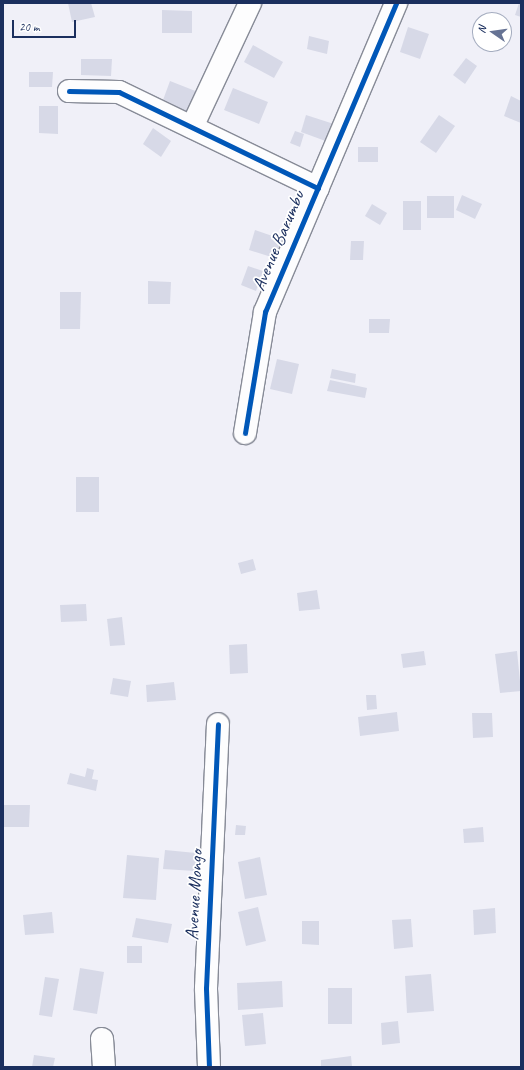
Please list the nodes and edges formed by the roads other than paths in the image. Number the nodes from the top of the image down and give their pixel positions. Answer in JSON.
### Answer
{"nodes":[{"id":1,"x":250,"y":3,"type":"edge"},
{"id":2,"x":396,"y":3,"type":"edge"},
{"id":3,"x":69,"y":91,"type":"dead end"},
{"id":4,"x":192,"y":127,"type":"junction"},
{"id":5,"x":318,"y":188,"type":"junction"},
{"id":6,"x":245,"y":433,"type":"dead end"},
{"id":7,"x":218,"y":724,"type":"dead end"},
{"id":8,"x":102,"y":1040,"type":"dead end"},
{"id":9,"x":104,"y":1067,"type":"edge"},
{"id":10,"x":209,"y":1067,"type":"edge"}],
"edges":[{"from":1,"to":4,"type":"street"},
{"from":2,"to":5,"type":"street","name":"Avenue Barumbu"},
{"from":3,"to":4,"type":"street"},
{"from":4,"to":5,"type":"street"},
{"from":5,"to":6,"type":"street","name":"Avenue Barumbu"},
{"from":7,"to":10,"type":"street","name":"Avenue Mongo"},
{"from":8,"to":9,"type":"street"}]}
